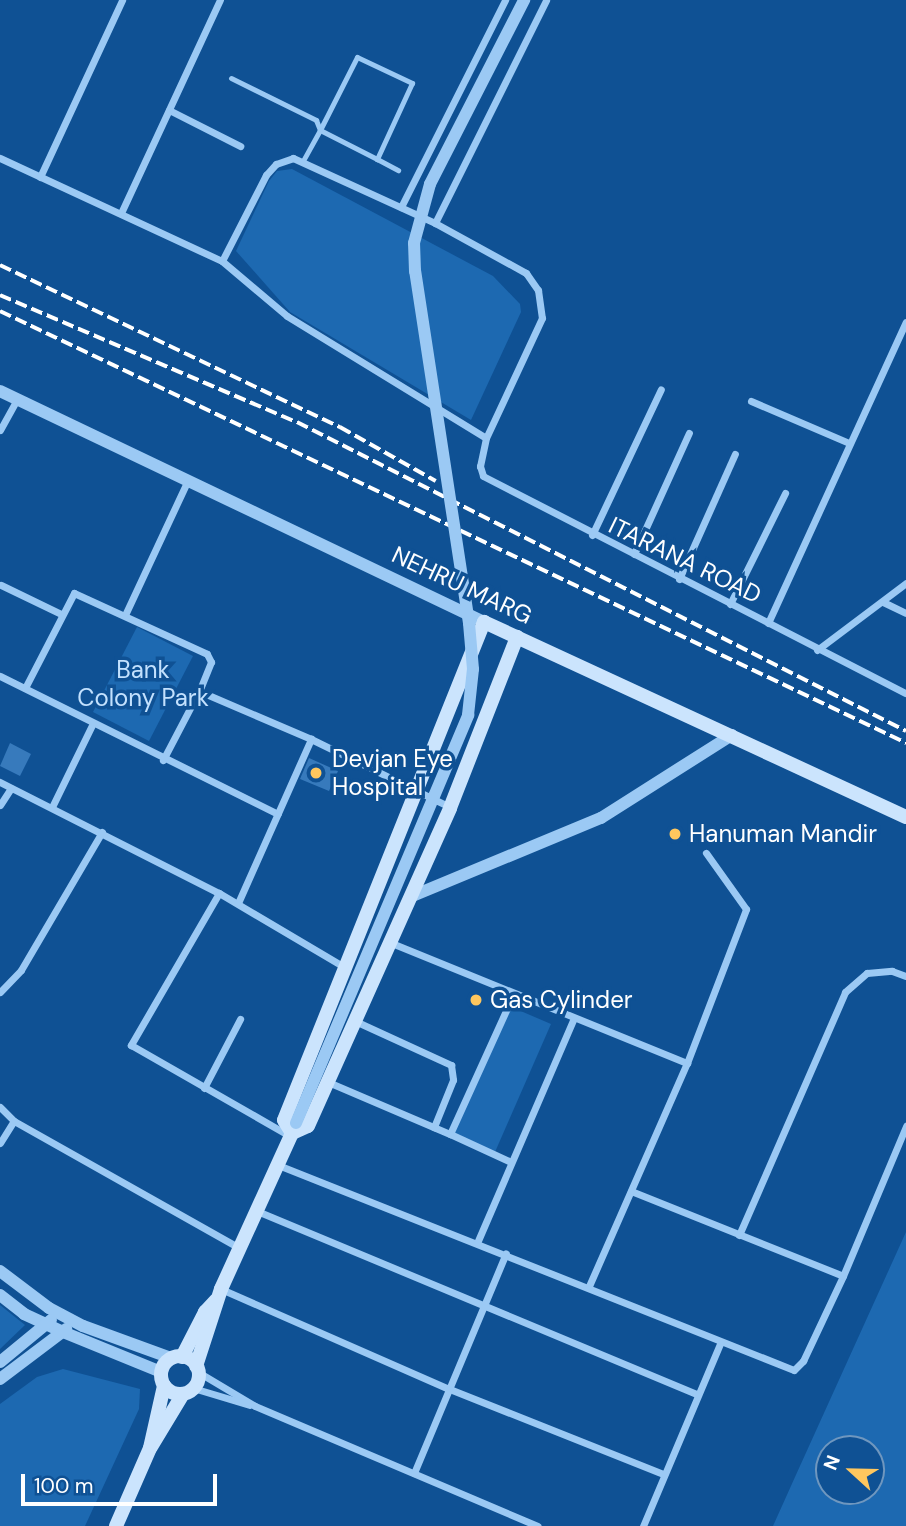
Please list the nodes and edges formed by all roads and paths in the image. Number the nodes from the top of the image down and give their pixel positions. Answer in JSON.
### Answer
{"nodes":[{"id":1,"x":122,"y":0,"type":"edge"},
{"id":2,"x":220,"y":0,"type":"edge"},
{"id":3,"x":505,"y":0,"type":"edge"},
{"id":4,"x":524,"y":0,"type":"edge"},
{"id":5,"x":546,"y":0,"type":"edge"},
{"id":6,"x":231,"y":78,"type":"dead end"},
{"id":7,"x":169,"y":110,"type":"junction"},
{"id":8,"x":320,"y":131,"type":"junction"},
{"id":9,"x":240,"y":146,"type":"dead end"},
{"id":10,"x":0,"y":158,"type":"edge"},
{"id":11,"x":377,"y":159,"type":"junction"},
{"id":12,"x":303,"y":161,"type":"junction"},
{"id":13,"x":398,"y":170,"type":"dead end"},
{"id":14,"x":40,"y":177,"type":"junction"},
{"id":15,"x":401,"y":206,"type":"junction"},
{"id":16,"x":121,"y":213,"type":"junction"},
{"id":17,"x":435,"y":223,"type":"junction"},
{"id":18,"x":222,"y":261,"type":"junction"},
{"id":19,"x":906,"y":322,"type":"edge"},
{"id":20,"x":662,"y":389,"type":"dead end"},
{"id":21,"x":0,"y":391,"type":"edge"},
{"id":22,"x":17,"y":399,"type":"junction"},
{"id":23,"x":751,"y":401,"type":"dead end"},
{"id":24,"x":0,"y":430,"type":"edge"},
{"id":25,"x":690,"y":433,"type":"dead end"},
{"id":26,"x":486,"y":438,"type":"junction"},
{"id":27,"x":849,"y":443,"type":"junction"},
{"id":28,"x":735,"y":454,"type":"dead end"},
{"id":29,"x":188,"y":480,"type":"junction"},
{"id":30,"x":785,"y":493,"type":"dead end"},
{"id":31,"x":592,"y":535,"type":"junction"},
{"id":32,"x":634,"y":554,"type":"junction"},
{"id":33,"x":679,"y":579,"type":"junction"},
{"id":34,"x":906,"y":583,"type":"edge"},
{"id":35,"x":1,"y":585,"type":"edge"},
{"id":36,"x":883,"y":602,"type":"junction"},
{"id":37,"x":730,"y":604,"type":"junction"},
{"id":38,"x":906,"y":613,"type":"edge"},
{"id":39,"x":61,"y":614,"type":"junction"},
{"id":40,"x":125,"y":615,"type":"junction"},
{"id":41,"x":484,"y":622,"type":"junction"},
{"id":42,"x":768,"y":623,"type":"junction"},
{"id":43,"x":517,"y":637,"type":"junction"},
{"id":44,"x":817,"y":650,"type":"junction"},
{"id":45,"x":0,"y":676,"type":"edge"},
{"id":46,"x":25,"y":688,"type":"junction"},
{"id":47,"x":199,"y":691,"type":"junction"},
{"id":48,"x":906,"y":693,"type":"edge"},
{"id":49,"x":93,"y":723,"type":"junction"},
{"id":50,"x":732,"y":735,"type":"junction"},
{"id":51,"x":311,"y":739,"type":"junction"},
{"id":52,"x":163,"y":760,"type":"junction"},
{"id":53,"x":0,"y":782,"type":"edge"},
{"id":54,"x":11,"y":788,"type":"junction"},
{"id":55,"x":418,"y":793,"type":"junction"},
{"id":56,"x":0,"y":805,"type":"edge"},
{"id":57,"x":52,"y":807,"type":"junction"},
{"id":58,"x":450,"y":808,"type":"junction"},
{"id":59,"x":278,"y":814,"type":"junction"},
{"id":60,"x":906,"y":817,"type":"edge"},
{"id":61,"x":102,"y":832,"type":"junction"},
{"id":62,"x":706,"y":853,"type":"dead end"},
{"id":63,"x":219,"y":893,"type":"junction"},
{"id":64,"x":410,"y":897,"type":"junction"},
{"id":65,"x":239,"y":903,"type":"junction"},
{"id":66,"x":388,"y":942,"type":"junction"},
{"id":67,"x":346,"y":968,"type":"junction"},
{"id":68,"x":906,"y":976,"type":"edge"},
{"id":69,"x":372,"y":982,"type":"junction"},
{"id":70,"x":0,"y":992,"type":"edge"},
{"id":71,"x":513,"y":995,"type":"junction"},
{"id":72,"x":240,"y":1019,"type":"dead end"},
{"id":73,"x":573,"y":1020,"type":"junction"},
{"id":74,"x":354,"y":1021,"type":"junction"},
{"id":75,"x":687,"y":1063,"type":"junction"},
{"id":76,"x":328,"y":1082,"type":"junction"},
{"id":77,"x":204,"y":1088,"type":"junction"},
{"id":78,"x":0,"y":1107,"type":"edge"},
{"id":79,"x":14,"y":1121,"type":"junction"},
{"id":80,"x":906,"y":1126,"type":"edge"},
{"id":81,"x":433,"y":1127,"type":"junction"},
{"id":82,"x":293,"y":1131,"type":"junction"},
{"id":83,"x":450,"y":1134,"type":"junction"},
{"id":84,"x":0,"y":1143,"type":"edge"},
{"id":85,"x":511,"y":1162,"type":"junction"},
{"id":86,"x":278,"y":1165,"type":"junction"},
{"id":87,"x":631,"y":1191,"type":"junction"},
{"id":88,"x":257,"y":1211,"type":"junction"},
{"id":89,"x":739,"y":1235,"type":"junction"},
{"id":90,"x":477,"y":1243,"type":"junction"},
{"id":91,"x":239,"y":1248,"type":"junction"},
{"id":92,"x":506,"y":1253,"type":"junction"},
{"id":93,"x":0,"y":1271,"type":"edge"},
{"id":94,"x":843,"y":1276,"type":"junction"},
{"id":95,"x":590,"y":1286,"type":"junction"},
{"id":96,"x":218,"y":1294,"type":"junction"},
{"id":97,"x":0,"y":1295,"type":"edge"},
{"id":98,"x":485,"y":1307,"type":"junction"},
{"id":99,"x":57,"y":1312,"type":"junction"},
{"id":100,"x":74,"y":1321,"type":"junction"},
{"id":101,"x":47,"y":1324,"type":"junction"},
{"id":102,"x":62,"y":1332,"type":"junction"},
{"id":103,"x":720,"y":1344,"type":"junction"},
{"id":104,"x":177,"y":1357,"type":"junction"},
{"id":105,"x":0,"y":1362,"type":"edge"},
{"id":106,"x":197,"y":1369,"type":"junction"},
{"id":107,"x":0,"y":1379,"type":"edge"},
{"id":108,"x":163,"y":1379,"type":"junction"},
{"id":109,"x":447,"y":1388,"type":"junction"},
{"id":110,"x":188,"y":1391,"type":"junction"},
{"id":111,"x":696,"y":1394,"type":"junction"},
{"id":112,"x":254,"y":1406,"type":"junction"},
{"id":113,"x":150,"y":1448,"type":"junction"},
{"id":114,"x":414,"y":1473,"type":"junction"},
{"id":115,"x":663,"y":1475,"type":"junction"},
{"id":116,"x":116,"y":1526,"type":"edge"},
{"id":117,"x":538,"y":1526,"type":"edge"},
{"id":118,"x":643,"y":1526,"type":"edge"}],
"edges":[{"from":1,"to":14,"type":"street"},
{"from":2,"to":7,"type":"street"},
{"from":3,"to":15,"type":"street"},
{"from":4,"to":82,"type":"street","bridge":true},
{"from":5,"to":17,"type":"street"},
{"from":6,"to":8,"type":"lane"},
{"from":7,"to":9,"type":"street"},
{"from":7,"to":16,"type":"street"},
{"from":8,"to":11,"type":"lane"},
{"from":8,"to":11,"type":"lane"},
{"from":8,"to":12,"type":"lane"},
{"from":10,"to":14,"type":"street"},
{"from":11,"to":13,"type":"lane"},
{"from":12,"to":15,"type":"street"},
{"from":12,"to":18,"type":"street"},
{"from":14,"to":16,"type":"street"},
{"from":15,"to":17,"type":"street"},
{"from":16,"to":18,"type":"street"},
{"from":17,"to":26,"type":"street"},
{"from":18,"to":26,"type":"street"},
{"from":19,"to":27,"type":"street"},
{"from":20,"to":31,"type":"street"},
{"from":21,"to":22,"type":"street","name":"NEHRU MARG"},
{"from":22,"to":24,"type":"street"},
{"from":22,"to":29,"type":"street","name":"NEHRU MARG"},
{"from":23,"to":27,"type":"street"},
{"from":25,"to":32,"type":"street"},
{"from":26,"to":31,"type":"street","name":"ITARANA ROAD"},
{"from":27,"to":42,"type":"street"},
{"from":28,"to":33,"type":"street"},
{"from":29,"to":40,"type":"street"},
{"from":29,"to":41,"type":"street","name":"NEHRU MARG"},
{"from":30,"to":37,"type":"street"},
{"from":31,"to":32,"type":"street","name":"ITARANA ROAD"},
{"from":32,"to":33,"type":"street","name":"ITARANA ROAD"},
{"from":33,"to":37,"type":"street","name":"ITARANA ROAD"},
{"from":34,"to":36,"type":"street"},
{"from":35,"to":39,"type":"street"},
{"from":36,"to":38,"type":"street"},
{"from":36,"to":44,"type":"street"},
{"from":37,"to":42,"type":"street","name":"ITARANA ROAD"},
{"from":39,"to":40,"type":"street"},
{"from":39,"to":46,"type":"street"},
{"from":40,"to":47,"type":"street"},
{"from":41,"to":43,"type":"main road","name":"NEHRU MARG"},
{"from":41,"to":55,"type":"main road"},
{"from":42,"to":44,"type":"street","name":"ITARANA ROAD"},
{"from":43,"to":50,"type":"main road","name":"NEHRU MARG"},
{"from":43,"to":58,"type":"main road"},
{"from":44,"to":48,"type":"street","name":"ITARANA ROAD"},
{"from":45,"to":46,"type":"street"},
{"from":46,"to":49,"type":"street"},
{"from":47,"to":51,"type":"street"},
{"from":47,"to":52,"type":"street"},
{"from":49,"to":52,"type":"street"},
{"from":49,"to":57,"type":"street"},
{"from":50,"to":60,"type":"main road","name":"NEHRU MARG"},
{"from":50,"to":64,"type":"street"},
{"from":51,"to":55,"type":"street"},
{"from":51,"to":59,"type":"street"},
{"from":52,"to":59,"type":"street"},
{"from":53,"to":54,"type":"street"},
{"from":54,"to":56,"type":"street"},
{"from":54,"to":57,"type":"street"},
{"from":55,"to":58,"type":"street"},
{"from":55,"to":67,"type":"main road"},
{"from":57,"to":61,"type":"street"},
{"from":58,"to":64,"type":"main road"},
{"from":59,"to":65,"type":"street"},
{"from":61,"to":63,"type":"street"},
{"from":61,"to":70,"type":"street"},
{"from":62,"to":75,"type":"street"},
{"from":63,"to":65,"type":"street"},
{"from":63,"to":77,"type":"street"},
{"from":64,"to":66,"type":"main road"},
{"from":65,"to":67,"type":"street"},
{"from":66,"to":69,"type":"main road"},
{"from":66,"to":71,"type":"street"},
{"from":67,"to":69,"type":"street"},
{"from":67,"to":82,"type":"main road"},
{"from":68,"to":89,"type":"street"},
{"from":69,"to":74,"type":"main road"},
{"from":71,"to":73,"type":"street"},
{"from":71,"to":83,"type":"street"},
{"from":72,"to":77,"type":"street"},
{"from":73,"to":75,"type":"street"},
{"from":73,"to":85,"type":"street"},
{"from":74,"to":76,"type":"main road"},
{"from":74,"to":81,"type":"street"},
{"from":75,"to":87,"type":"street"},
{"from":76,"to":81,"type":"street"},
{"from":76,"to":82,"type":"main road"},
{"from":77,"to":82,"type":"street"},
{"from":78,"to":79,"type":"street"},
{"from":79,"to":84,"type":"street"},
{"from":79,"to":91,"type":"street"},
{"from":80,"to":94,"type":"street"},
{"from":81,"to":83,"type":"street"},
{"from":82,"to":86,"type":"main road"},
{"from":83,"to":85,"type":"street"},
{"from":85,"to":90,"type":"street"},
{"from":86,"to":88,"type":"main road"},
{"from":86,"to":90,"type":"street"},
{"from":87,"to":89,"type":"street"},
{"from":87,"to":95,"type":"street"},
{"from":88,"to":91,"type":"main road"},
{"from":88,"to":98,"type":"street"},
{"from":89,"to":94,"type":"street"},
{"from":90,"to":92,"type":"street"},
{"from":91,"to":96,"type":"main road"},
{"from":92,"to":95,"type":"street"},
{"from":92,"to":98,"type":"street"},
{"from":93,"to":99,"type":"street"},
{"from":94,"to":103,"type":"street"},
{"from":95,"to":103,"type":"street"},
{"from":96,"to":104,"type":"main road"},
{"from":96,"to":106,"type":"main road"},
{"from":96,"to":109,"type":"street"},
{"from":97,"to":101,"type":"street"},
{"from":98,"to":109,"type":"street"},
{"from":98,"to":111,"type":"street"},
{"from":99,"to":100,"type":"street"},
{"from":99,"to":101,"type":"street"},
{"from":100,"to":102,"type":"street"},
{"from":100,"to":104,"type":"street"},
{"from":101,"to":102,"type":"street"},
{"from":101,"to":105,"type":"street"},
{"from":102,"to":107,"type":"street"},
{"from":102,"to":108,"type":"street"},
{"from":103,"to":111,"type":"street"},
{"from":104,"to":106,"type":"main road"},
{"from":104,"to":108,"type":"main road"},
{"from":106,"to":110,"type":"main road"},
{"from":106,"to":112,"type":"street"},
{"from":108,"to":110,"type":"main road"},
{"from":108,"to":113,"type":"main road"},
{"from":109,"to":114,"type":"street"},
{"from":109,"to":115,"type":"street"},
{"from":110,"to":112,"type":"street"},
{"from":110,"to":113,"type":"main road"},
{"from":111,"to":115,"type":"street"},
{"from":112,"to":114,"type":"street"},
{"from":113,"to":116,"type":"main road"},
{"from":114,"to":117,"type":"street"},
{"from":115,"to":118,"type":"street"}]}
